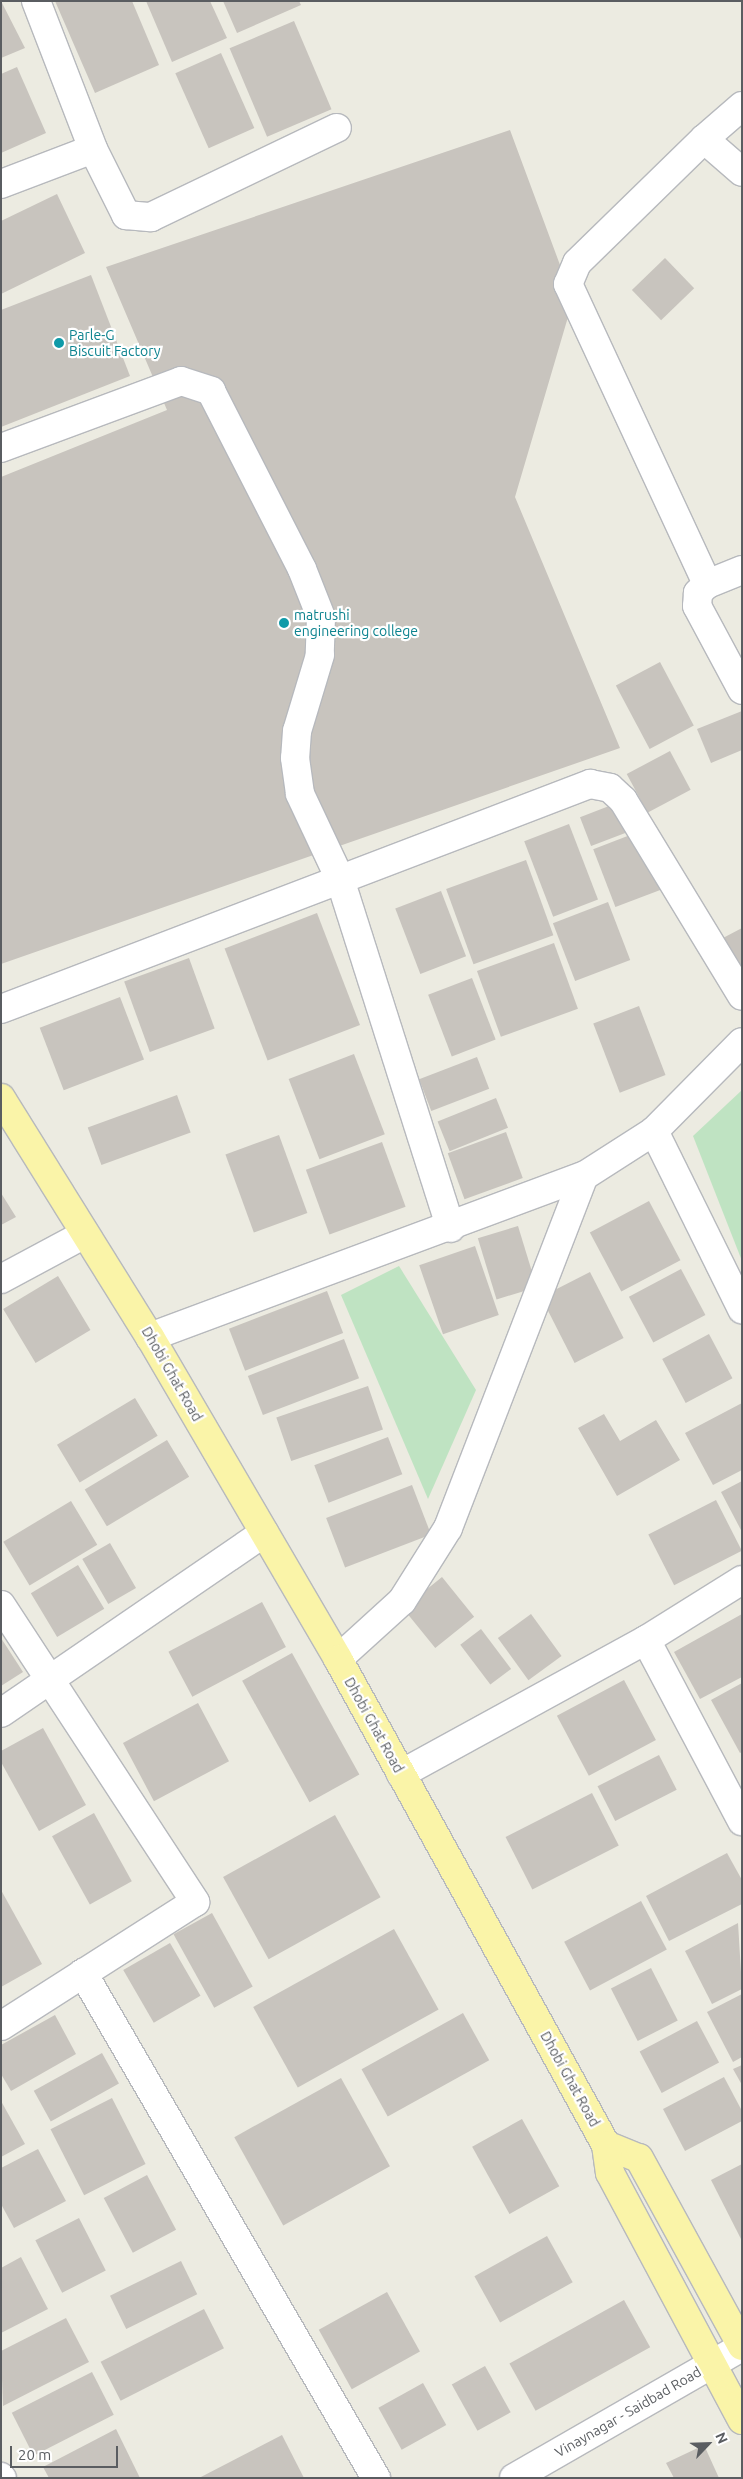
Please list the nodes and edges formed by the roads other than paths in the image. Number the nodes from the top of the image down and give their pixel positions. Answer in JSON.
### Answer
{"nodes":[{"id":1,"x":36,"y":1,"type":"edge"},
{"id":2,"x":742,"y":106,"type":"edge"},
{"id":3,"x":337,"y":128,"type":"dead end"},
{"id":4,"x":704,"y":139,"type":"junction"},
{"id":5,"x":93,"y":149,"type":"junction"},
{"id":6,"x":742,"y":172,"type":"edge"},
{"id":7,"x":1,"y":184,"type":"edge"},
{"id":8,"x":1,"y":448,"type":"edge"},
{"id":9,"x":742,"y":570,"type":"edge"},
{"id":10,"x":707,"y":584,"type":"junction"},
{"id":11,"x":742,"y":690,"type":"edge"},
{"id":12,"x":340,"y":880,"type":"junction"},
{"id":13,"x":742,"y":996,"type":"edge"},
{"id":14,"x":1,"y":1009,"type":"edge"},
{"id":15,"x":742,"y":1042,"type":"edge"},
{"id":16,"x":1,"y":1098,"type":"edge"},
{"id":17,"x":654,"y":1131,"type":"junction"},
{"id":18,"x":584,"y":1176,"type":"junction"},
{"id":19,"x":451,"y":1228,"type":"junction"},
{"id":20,"x":85,"y":1234,"type":"junction"},
{"id":21,"x":1,"y":1279,"type":"edge"},
{"id":22,"x":740,"y":1300,"type":"edge"},
{"id":23,"x":150,"y":1337,"type":"junction"},
{"id":24,"x":264,"y":1532,"type":"junction"},
{"id":25,"x":742,"y":1580,"type":"edge"},
{"id":26,"x":1,"y":1605,"type":"edge"},
{"id":27,"x":646,"y":1640,"type":"junction"},
{"id":28,"x":338,"y":1659,"type":"junction"},
{"id":29,"x":50,"y":1682,"type":"junction"},
{"id":30,"x":1,"y":1713,"type":"edge"},
{"id":31,"x":402,"y":1774,"type":"junction"},
{"id":32,"x":742,"y":1821,"type":"edge"},
{"id":33,"x":83,"y":1974,"type":"junction"},
{"id":34,"x":1,"y":2026,"type":"edge"},
{"id":35,"x":606,"y":2145,"type":"junction"},
{"id":36,"x":742,"y":2347,"type":"edge"},
{"id":37,"x":712,"y":2363,"type":"junction"},
{"id":38,"x":742,"y":2420,"type":"edge"},
{"id":39,"x":376,"y":2478,"type":"edge"},
{"id":40,"x":514,"y":2478,"type":"edge"}],
"edges":[{"from":1,"to":5,"type":"street"},
{"from":2,"to":4,"type":"street"},
{"from":3,"to":5,"type":"street"},
{"from":4,"to":6,"type":"street"},
{"from":4,"to":10,"type":"street"},
{"from":5,"to":7,"type":"street"},
{"from":8,"to":12,"type":"street"},
{"from":9,"to":10,"type":"street"},
{"from":10,"to":11,"type":"street"},
{"from":12,"to":13,"type":"street"},
{"from":12,"to":14,"type":"street"},
{"from":12,"to":19,"type":"street"},
{"from":15,"to":17,"type":"street"},
{"from":16,"to":20,"type":"main road","name":"Dhobi Ghat Road"},
{"from":17,"to":18,"type":"street"},
{"from":17,"to":22,"type":"street"},
{"from":18,"to":19,"type":"street"},
{"from":18,"to":28,"type":"street"},
{"from":19,"to":23,"type":"street"},
{"from":20,"to":21,"type":"street"},
{"from":20,"to":23,"type":"main road","name":"Dhobi Ghat Road"},
{"from":23,"to":24,"type":"main road","name":"Dhobi Ghat Road"},
{"from":24,"to":28,"type":"main road","name":"Dhobi Ghat Road"},
{"from":24,"to":29,"type":"street"},
{"from":25,"to":27,"type":"street"},
{"from":26,"to":29,"type":"street"},
{"from":27,"to":31,"type":"street"},
{"from":27,"to":32,"type":"street"},
{"from":28,"to":31,"type":"main road","name":"Dhobi Ghat Road"},
{"from":29,"to":30,"type":"street"},
{"from":29,"to":33,"type":"street"},
{"from":31,"to":35,"type":"main road","name":"Dhobi Ghat Road"},
{"from":33,"to":34,"type":"street"},
{"from":33,"to":39,"type":"street"},
{"from":35,"to":36,"type":"main road"},
{"from":35,"to":37,"type":"main road"},
{"from":36,"to":37,"type":"street","name":"Vinaynagar - Saidbad Road"},
{"from":37,"to":38,"type":"main road"},
{"from":37,"to":40,"type":"street","name":"Vinaynagar - Saidbad Road"}]}
